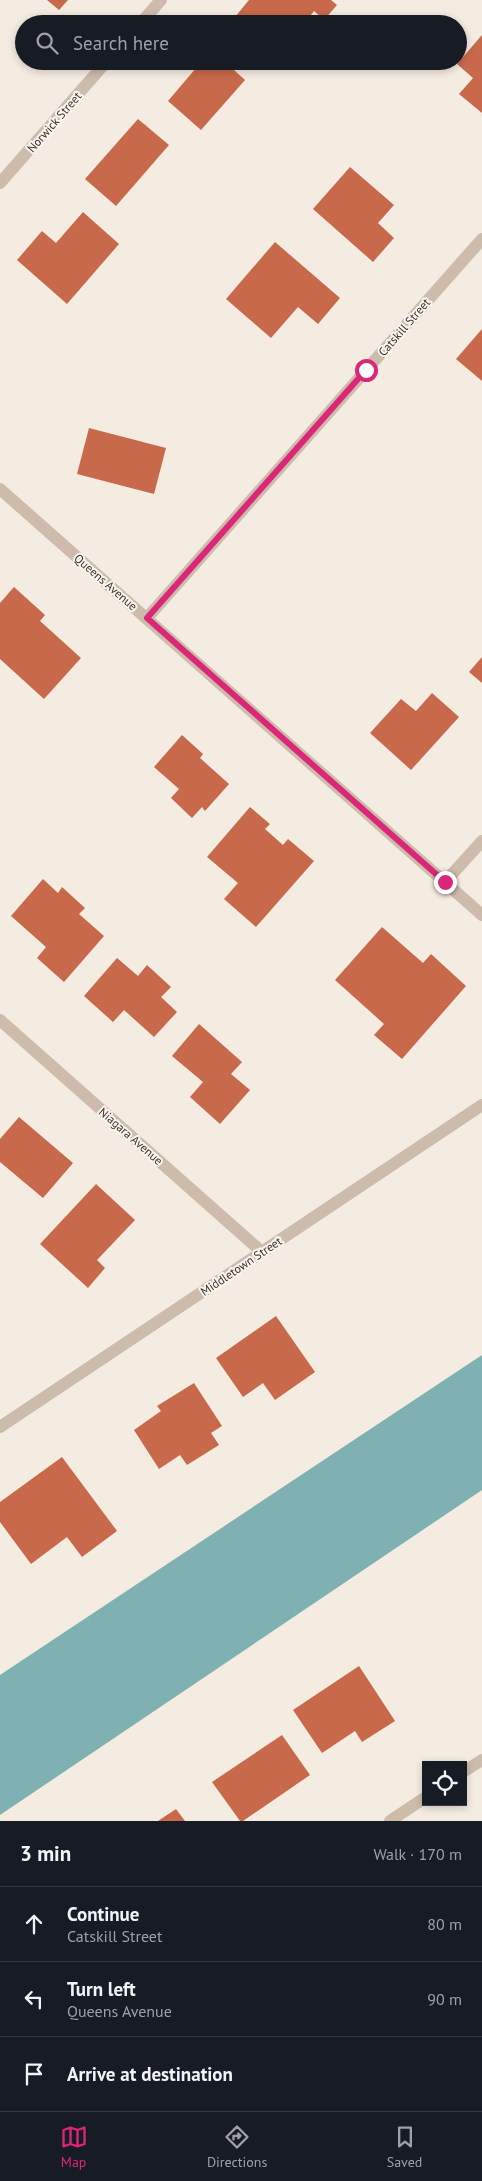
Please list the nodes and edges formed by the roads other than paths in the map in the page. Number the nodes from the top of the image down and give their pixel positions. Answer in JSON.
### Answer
{"nodes":[{"id":1,"x":161,"y":0,"type":"edge"},
{"id":2,"x":148,"y":15,"type":"edge"},
{"id":3,"x":99,"y":70,"type":"edge"},
{"id":4,"x":0,"y":183,"type":"edge"},
{"id":5,"x":482,"y":239,"type":"edge"},
{"id":6,"x":0,"y":488,"type":"edge"},
{"id":7,"x":147,"y":618,"type":"junction"},
{"id":8,"x":482,"y":841,"type":"edge"},
{"id":9,"x":445,"y":882,"type":"junction"},
{"id":10,"x":482,"y":915,"type":"edge"},
{"id":11,"x":0,"y":1020,"type":"edge"},
{"id":12,"x":482,"y":1105,"type":"edge"},
{"id":13,"x":262,"y":1252,"type":"junction"},
{"id":14,"x":0,"y":1427,"type":"edge"},
{"id":15,"x":482,"y":1760,"type":"edge"},
{"id":16,"x":467,"y":1769,"type":"edge"},
{"id":17,"x":422,"y":1800,"type":"edge"},
{"id":18,"x":390,"y":1821,"type":"edge"}],
"edges":[{"from":1,"to":2,"type":"street"},
{"from":3,"to":4,"type":"street","name":"Norwick Street"},
{"from":5,"to":7,"type":"street","name":"Catskill Street"},
{"from":6,"to":7,"type":"street","name":"Queens Avenue"},
{"from":7,"to":9,"type":"street","name":"Queens Avenue"},
{"from":8,"to":9,"type":"street"},
{"from":9,"to":10,"type":"street","name":"Queens Avenue"},
{"from":11,"to":13,"type":"street","name":"Niagara Avenue"},
{"from":12,"to":13,"type":"street","name":"Middletown Street"},
{"from":13,"to":14,"type":"street","name":"Middletown Street"},
{"from":15,"to":16,"type":"street"},
{"from":17,"to":18,"type":"street"}]}
